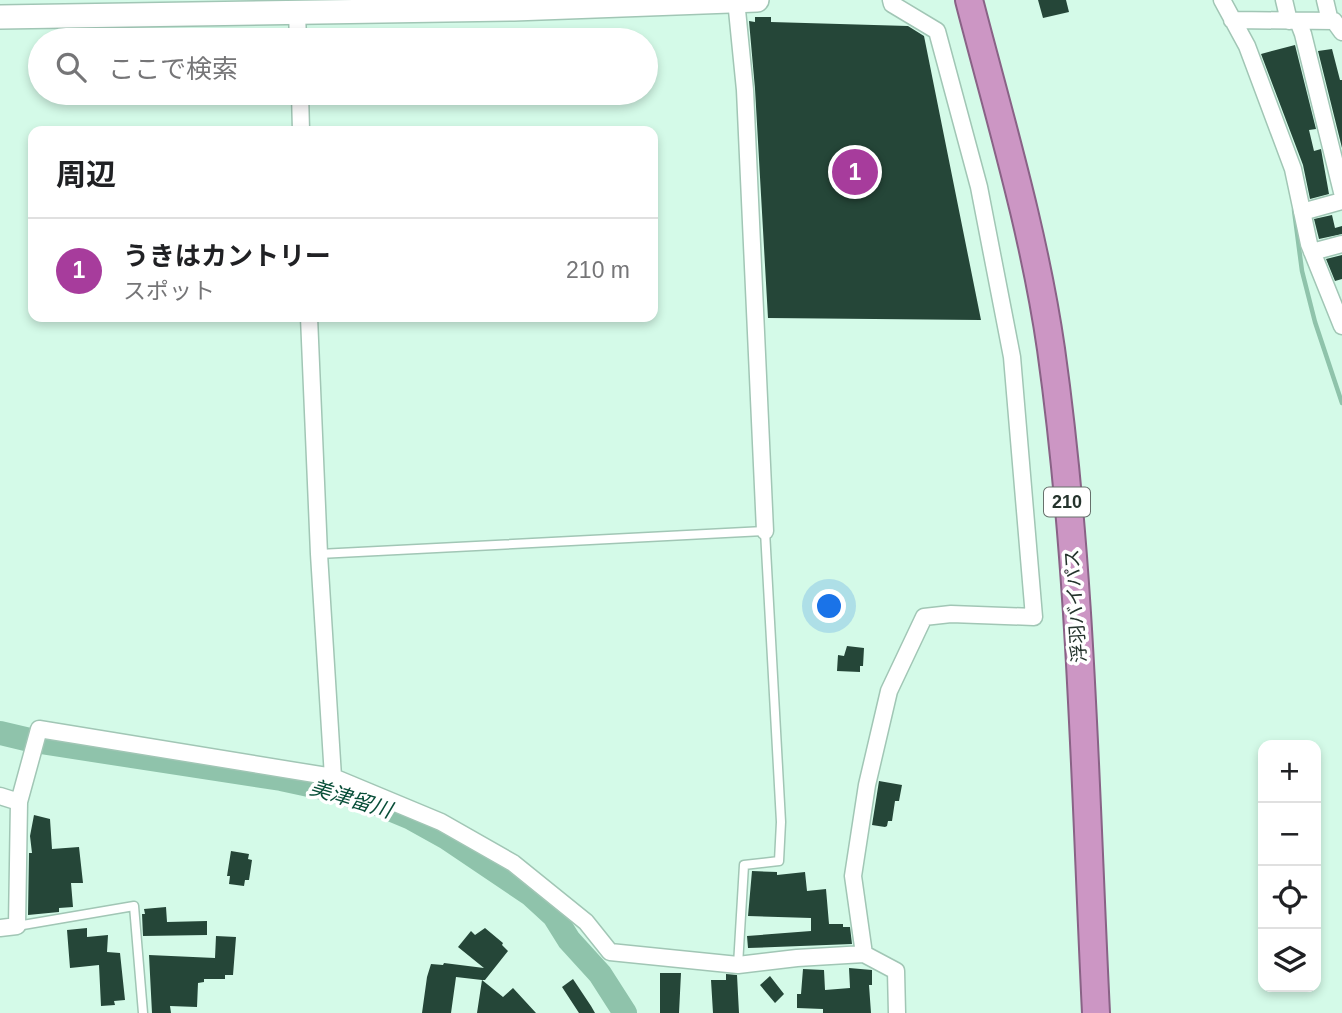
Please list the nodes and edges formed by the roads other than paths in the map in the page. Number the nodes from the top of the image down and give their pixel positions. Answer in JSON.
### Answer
{"nodes":[{"id":1,"x":743,"y":0,"type":"edge"},
{"id":2,"x":891,"y":0,"type":"edge"},
{"id":3,"x":969,"y":0,"type":"edge"},
{"id":4,"x":1222,"y":0,"type":"edge"},
{"id":5,"x":1284,"y":0,"type":"edge"},
{"id":6,"x":1325,"y":0,"type":"edge"},
{"id":7,"x":297,"y":13,"type":"junction"},
{"id":8,"x":0,"y":17,"type":"edge"},
{"id":9,"x":1232,"y":20,"type":"junction"},
{"id":10,"x":1293,"y":21,"type":"junction"},
{"id":11,"x":1336,"y":27,"type":"edge"},
{"id":12,"x":298,"y":28,"type":"edge"},
{"id":13,"x":300,"y":105,"type":"edge"},
{"id":14,"x":301,"y":126,"type":"edge"},
{"id":15,"x":1342,"y":192,"type":"edge"},
{"id":16,"x":1342,"y":201,"type":"edge"},
{"id":17,"x":1302,"y":212,"type":"junction"},
{"id":18,"x":1342,"y":244,"type":"edge"},
{"id":19,"x":1312,"y":252,"type":"junction"},
{"id":20,"x":309,"y":322,"type":"edge"},
{"id":21,"x":1342,"y":326,"type":"edge"},
{"id":22,"x":765,"y":531,"type":"junction"},
{"id":23,"x":319,"y":554,"type":"junction"},
{"id":24,"x":333,"y":777,"type":"junction"},
{"id":25,"x":0,"y":796,"type":"edge"},
{"id":26,"x":19,"y":802,"type":"junction"},
{"id":27,"x":17,"y":926,"type":"junction"},
{"id":28,"x":0,"y":928,"type":"edge"},
{"id":29,"x":864,"y":954,"type":"junction"},
{"id":30,"x":738,"y":965,"type":"junction"},
{"id":31,"x":143,"y":1013,"type":"edge"},
{"id":32,"x":897,"y":1013,"type":"edge"},
{"id":33,"x":1096,"y":1013,"type":"edge"}],
"edges":[{"from":1,"to":7,"type":"main road"},
{"from":1,"to":22,"type":"street"},
{"from":2,"to":29,"type":"street"},
{"from":3,"to":33,"type":"highway","name":"浮羽バイパス","number":"210"},
{"from":4,"to":9,"type":"street"},
{"from":5,"to":10,"type":"street"},
{"from":6,"to":11,"type":"street"},
{"from":7,"to":8,"type":"main road"},
{"from":7,"to":12,"type":"street"},
{"from":9,"to":10,"type":"street"},
{"from":9,"to":17,"type":"street"},
{"from":10,"to":11,"type":"street"},
{"from":10,"to":15,"type":"street"},
{"from":13,"to":14,"type":"street"},
{"from":16,"to":17,"type":"street"},
{"from":17,"to":19,"type":"street"},
{"from":18,"to":19,"type":"street"},
{"from":19,"to":21,"type":"street"},
{"from":20,"to":23,"type":"street"},
{"from":22,"to":23,"type":"lane"},
{"from":22,"to":30,"type":"lane"},
{"from":23,"to":24,"type":"street"},
{"from":24,"to":26,"type":"street"},
{"from":24,"to":30,"type":"street"},
{"from":25,"to":26,"type":"street"},
{"from":26,"to":27,"type":"street"},
{"from":27,"to":28,"type":"street"},
{"from":27,"to":31,"type":"lane"},
{"from":29,"to":30,"type":"street"},
{"from":29,"to":32,"type":"street"}]}
